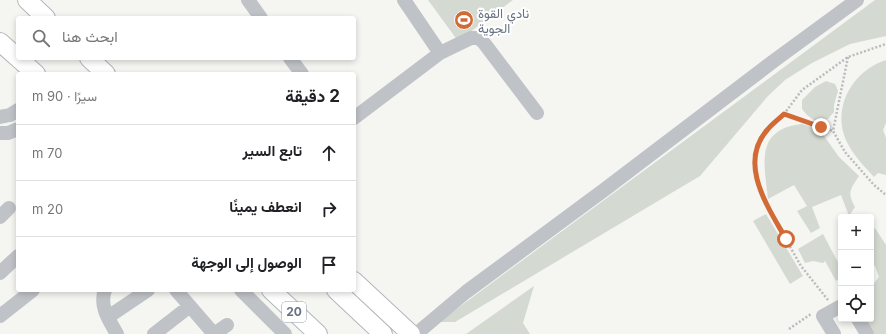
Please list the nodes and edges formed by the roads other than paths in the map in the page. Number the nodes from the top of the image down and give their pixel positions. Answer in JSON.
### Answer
{"nodes":[{"id":1,"x":27,"y":0,"type":"edge"},
{"id":2,"x":248,"y":0,"type":"edge"},
{"id":3,"x":404,"y":0,"type":"edge"},
{"id":4,"x":857,"y":0,"type":"edge"},
{"id":5,"x":44,"y":16,"type":"edge"},
{"id":6,"x":260,"y":16,"type":"edge"},
{"id":7,"x":0,"y":42,"type":"edge"},
{"id":8,"x":440,"y":53,"type":"junction"},
{"id":9,"x":16,"y":56,"type":"edge"},
{"id":10,"x":20,"y":60,"type":"edge"},
{"id":11,"x":292,"y":60,"type":"edge"},
{"id":12,"x":96,"y":65,"type":"edge"},
{"id":13,"x":34,"y":72,"type":"edge"},
{"id":14,"x":111,"y":72,"type":"edge"},
{"id":15,"x":300,"y":72,"type":"edge"},
{"id":16,"x":16,"y":112,"type":"edge"},
{"id":17,"x":537,"y":113,"type":"dead end"},
{"id":18,"x":356,"y":116,"type":"edge"},
{"id":19,"x":3,"y":117,"type":"edge"},
{"id":20,"x":16,"y":129,"type":"edge"},
{"id":21,"x":0,"y":133,"type":"edge"},
{"id":22,"x":16,"y":258,"type":"edge"},
{"id":23,"x":0,"y":273,"type":"edge"},
{"id":24,"x":356,"y":283,"type":"edge"},
{"id":25,"x":30,"y":292,"type":"edge"},
{"id":26,"x":104,"y":292,"type":"edge"},
{"id":27,"x":145,"y":292,"type":"edge"},
{"id":28,"x":178,"y":292,"type":"edge"},
{"id":29,"x":243,"y":292,"type":"edge"},
{"id":30,"x":273,"y":292,"type":"edge"},
{"id":31,"x":338,"y":292,"type":"edge"},
{"id":32,"x":190,"y":306,"type":"junction"},
{"id":33,"x":838,"y":308,"type":"edge"},
{"id":34,"x":0,"y":316,"type":"edge"},
{"id":35,"x":108,"y":317,"type":"junction"},
{"id":36,"x":860,"y":322,"type":"edge"},
{"id":37,"x":227,"y":324,"type":"dead end"},
{"id":38,"x":117,"y":334,"type":"edge"},
{"id":39,"x":154,"y":334,"type":"edge"},
{"id":40,"x":214,"y":334,"type":"edge"},
{"id":41,"x":286,"y":334,"type":"edge"},
{"id":42,"x":318,"y":334,"type":"edge"},
{"id":43,"x":383,"y":334,"type":"edge"},
{"id":44,"x":411,"y":334,"type":"edge"},
{"id":45,"x":416,"y":334,"type":"edge"},
{"id":46,"x":834,"y":334,"type":"edge"},
{"id":47,"x":867,"y":334,"type":"edge"}],
"edges":[{"from":1,"to":5,"type":"main road"},
{"from":2,"to":6,"type":"street"},
{"from":3,"to":8,"type":"street"},
{"from":4,"to":45,"type":"street"},
{"from":7,"to":9,"type":"main road"},
{"from":8,"to":17,"type":"street"},
{"from":8,"to":18,"type":"street"},
{"from":10,"to":13,"type":"main road"},
{"from":11,"to":15,"type":"street"},
{"from":12,"to":14,"type":"main road"},
{"from":16,"to":19,"type":"street"},
{"from":19,"to":20,"type":"street"},
{"from":20,"to":21,"type":"street"},
{"from":22,"to":23,"type":"street"},
{"from":24,"to":44,"type":"main road"},
{"from":25,"to":34,"type":"street"},
{"from":26,"to":35,"type":"street"},
{"from":27,"to":35,"type":"street"},
{"from":28,"to":32,"type":"street"},
{"from":29,"to":41,"type":"street"},
{"from":30,"to":42,"type":"main road","number":"20"},
{"from":31,"to":43,"type":"main road"},
{"from":32,"to":39,"type":"street"},
{"from":32,"to":40,"type":"street"},
{"from":33,"to":46,"type":"street"},
{"from":35,"to":38,"type":"street"},
{"from":36,"to":47,"type":"street"},
{"from":37,"to":40,"type":"street"}]}
